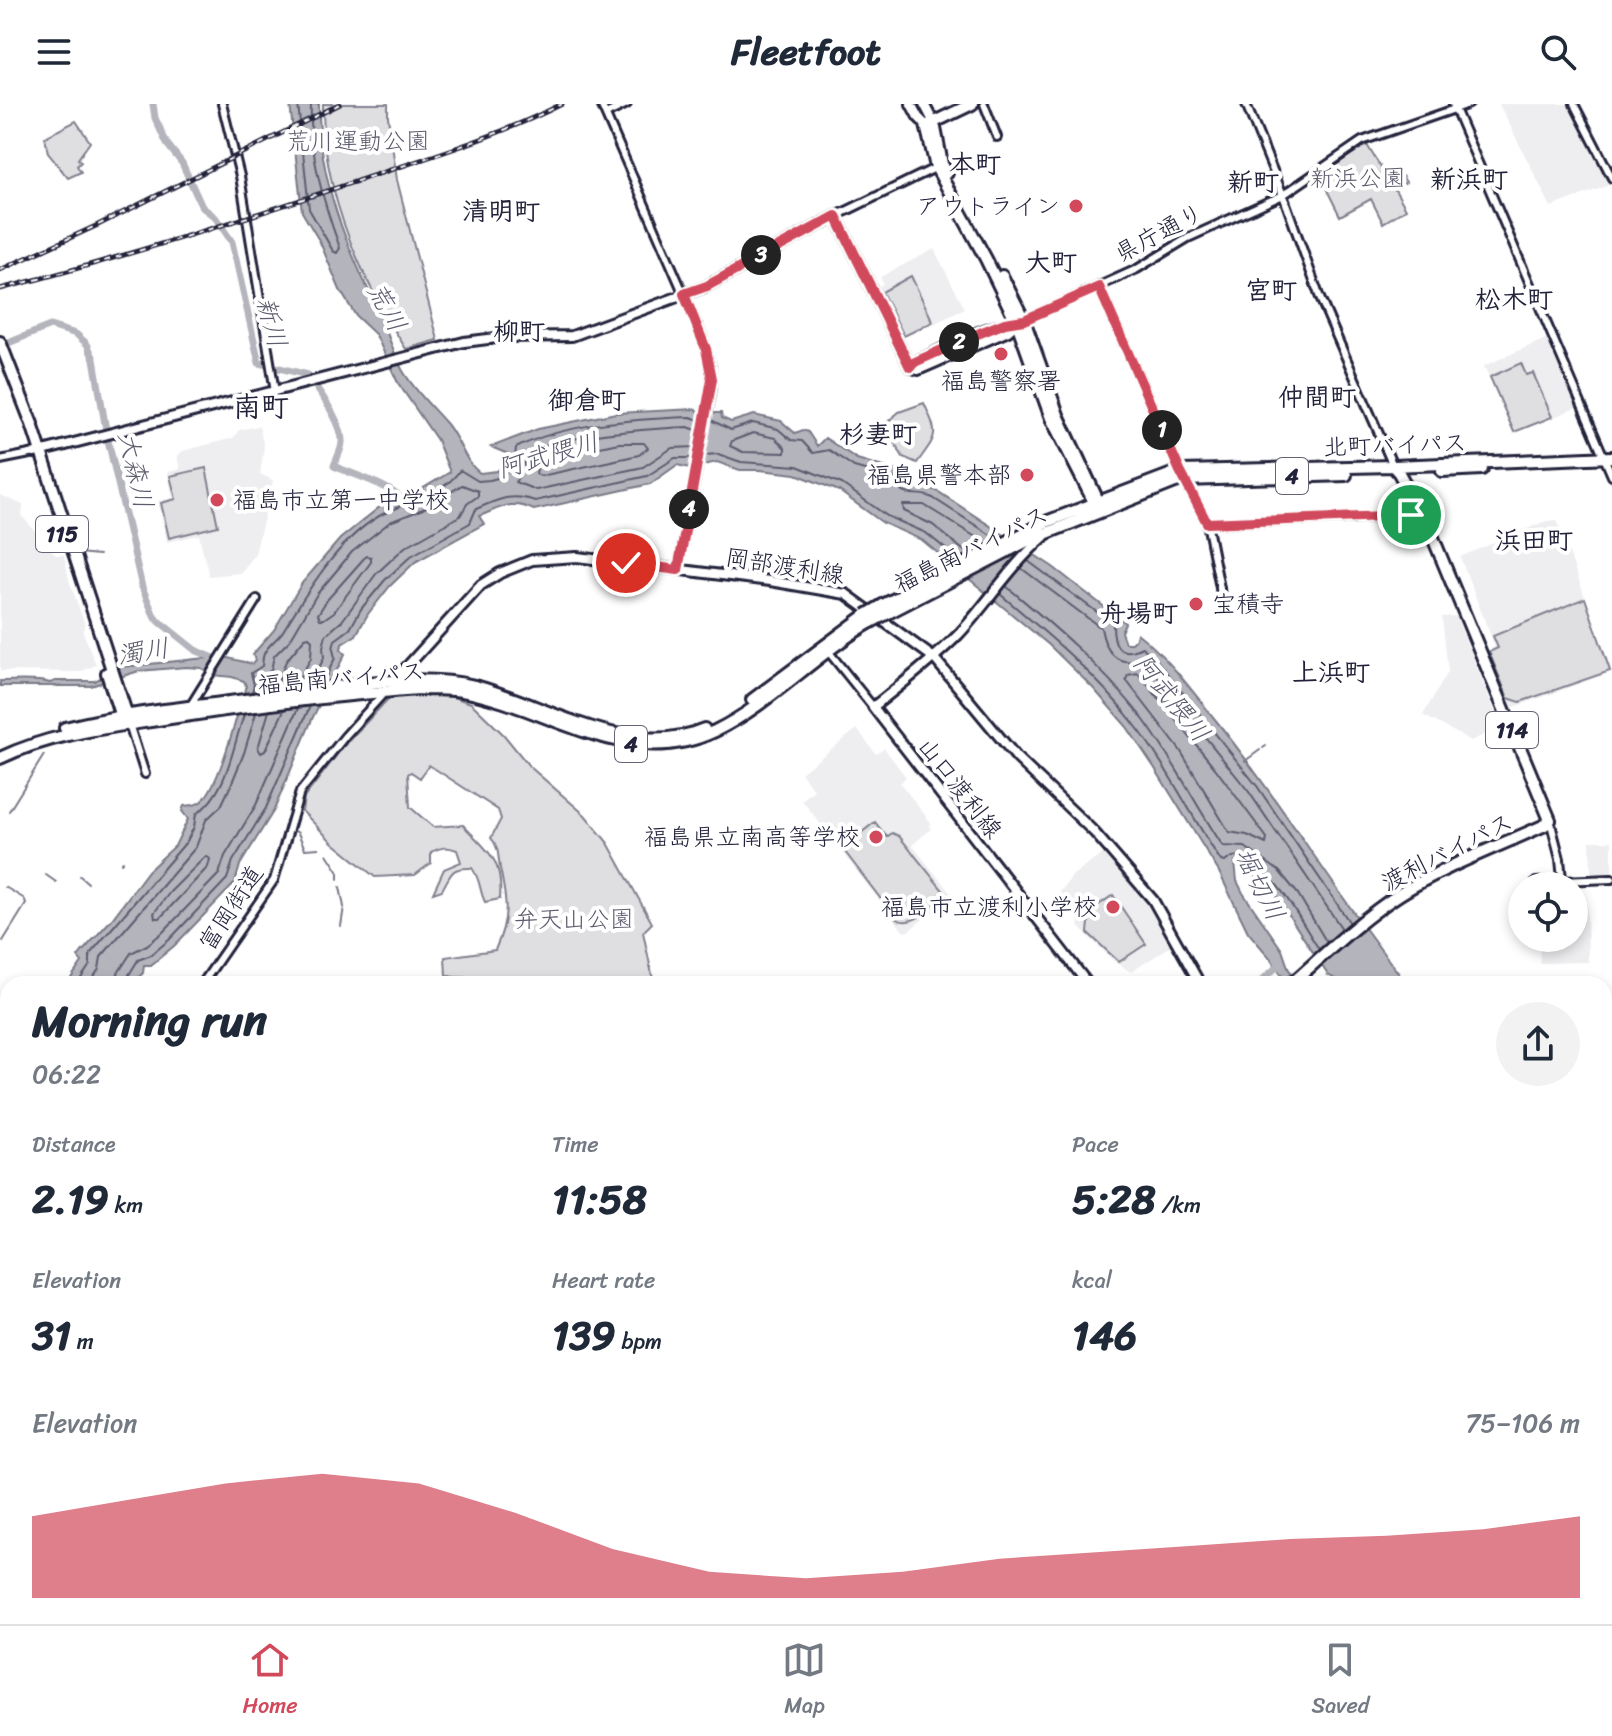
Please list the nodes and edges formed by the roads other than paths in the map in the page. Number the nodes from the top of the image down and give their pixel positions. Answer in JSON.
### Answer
{"nodes":[{"id":1,"x":222,"y":104,"type":"edge"},
{"id":2,"x":601,"y":104,"type":"edge"},
{"id":3,"x":627,"y":104,"type":"edge"},
{"id":4,"x":914,"y":104,"type":"edge"},
{"id":5,"x":926,"y":104,"type":"edge"},
{"id":6,"x":959,"y":104,"type":"edge"},
{"id":7,"x":972,"y":104,"type":"edge"},
{"id":8,"x":984,"y":104,"type":"edge"},
{"id":9,"x":1246,"y":104,"type":"edge"},
{"id":10,"x":1469,"y":104,"type":"edge"},
{"id":11,"x":1574,"y":104,"type":"edge"},
{"id":12,"x":1453,"y":106,"type":"edge"},
{"id":13,"x":606,"y":114,"type":"junction"},
{"id":14,"x":931,"y":122,"type":"junction"},
{"id":15,"x":997,"y":137,"type":"dead end"},
{"id":16,"x":939,"y":166,"type":"junction"},
{"id":17,"x":1612,"y":178,"type":"edge"},
{"id":18,"x":1283,"y":195,"type":"junction"},
{"id":19,"x":836,"y":216,"type":"junction"},
{"id":20,"x":1099,"y":287,"type":"junction"},
{"id":21,"x":684,"y":294,"type":"junction"},
{"id":22,"x":1021,"y":322,"type":"junction"},
{"id":23,"x":0,"y":342,"type":"edge"},
{"id":24,"x":0,"y":357,"type":"edge"},
{"id":25,"x":275,"y":392,"type":"junction"},
{"id":26,"x":20,"y":400,"type":"junction"},
{"id":27,"x":38,"y":452,"type":"junction"},
{"id":28,"x":0,"y":460,"type":"edge"},
{"id":29,"x":1609,"y":460,"type":"edge"},
{"id":30,"x":1395,"y":471,"type":"junction"},
{"id":31,"x":1182,"y":476,"type":"junction"},
{"id":32,"x":1612,"y":476,"type":"edge"},
{"id":33,"x":1099,"y":507,"type":"junction"},
{"id":34,"x":1419,"y":516,"type":"junction"},
{"id":35,"x":1207,"y":523,"type":"junction"},
{"id":36,"x":1029,"y":542,"type":"junction"},
{"id":37,"x":678,"y":570,"type":"junction"},
{"id":38,"x":257,"y":599,"type":"dead end"},
{"id":39,"x":1221,"y":601,"type":"dead end"},
{"id":40,"x":826,"y":648,"type":"junction"},
{"id":41,"x":934,"y":658,"type":"junction"},
{"id":42,"x":390,"y":687,"type":"junction"},
{"id":43,"x":219,"y":707,"type":"junction"},
{"id":44,"x":873,"y":707,"type":"junction"},
{"id":45,"x":189,"y":708,"type":"junction"},
{"id":46,"x":126,"y":719,"type":"junction"},
{"id":47,"x":0,"y":751,"type":"edge"},
{"id":48,"x":0,"y":758,"type":"edge"},
{"id":49,"x":145,"y":774,"type":"dead end"},
{"id":50,"x":1547,"y":824,"type":"junction"},
{"id":51,"x":1561,"y":872,"type":"edge"},
{"id":52,"x":1588,"y":879,"type":"edge"},
{"id":53,"x":1612,"y":879,"type":"edge"},
{"id":54,"x":1378,"y":907,"type":"junction"},
{"id":55,"x":208,"y":976,"type":"edge"},
{"id":56,"x":1082,"y":976,"type":"edge"},
{"id":57,"x":1195,"y":976,"type":"edge"},
{"id":58,"x":1293,"y":976,"type":"edge"},
{"id":59,"x":1300,"y":976,"type":"edge"}],
"edges":[{"from":1,"to":25,"type":"street"},
{"from":2,"to":13,"type":"street"},
{"from":3,"to":13,"type":"street"},
{"from":4,"to":14,"type":"main road"},
{"from":5,"to":14,"type":"main road"},
{"from":6,"to":14,"type":"highway"},
{"from":7,"to":14,"type":"highway"},
{"from":8,"to":15,"type":"street"},
{"from":9,"to":18,"type":"street"},
{"from":10,"to":12,"type":"street","name":"県庁通り"},
{"from":11,"to":17,"type":"street"},
{"from":12,"to":18,"type":"street","name":"県庁通り"},
{"from":12,"to":29,"type":"street"},
{"from":13,"to":21,"type":"street"},
{"from":14,"to":16,"type":"highway"},
{"from":16,"to":19,"type":"street"},
{"from":16,"to":22,"type":"highway"},
{"from":18,"to":20,"type":"street","name":"県庁通り"},
{"from":18,"to":30,"type":"street"},
{"from":19,"to":21,"type":"main road"},
{"from":19,"to":22,"type":"main road","name":"県庁通り"},
{"from":20,"to":22,"type":"street","name":"県庁通り"},
{"from":20,"to":31,"type":"street"},
{"from":21,"to":25,"type":"main road"},
{"from":21,"to":37,"type":"street"},
{"from":22,"to":33,"type":"highway"},
{"from":23,"to":26,"type":"highway","number":"115"},
{"from":24,"to":26,"type":"highway","number":"115"},
{"from":25,"to":27,"type":"main road"},
{"from":26,"to":27,"type":"highway","number":"115"},
{"from":27,"to":28,"type":"street"},
{"from":27,"to":46,"type":"highway","number":"115"},
{"from":29,"to":30,"type":"highway","name":"北町バイパス","number":"4"},
{"from":29,"to":32,"type":"street"},
{"from":30,"to":31,"type":"highway","name":"北町バイパス","number":"4"},
{"from":30,"to":34,"type":"highway","name":"渡利バイパス","number":"114"},
{"from":31,"to":33,"type":"highway","number":"4"},
{"from":31,"to":35,"type":"street"},
{"from":33,"to":36,"type":"highway","name":"福島南バイパス","number":"4"},
{"from":33,"to":36,"type":"highway","name":"福島南バイパス","number":"4"},
{"from":34,"to":35,"type":"street"},
{"from":34,"to":50,"type":"highway","name":"渡利バイパス","number":"114"},
{"from":35,"to":39,"type":"street"},
{"from":36,"to":40,"type":"highway","name":"福島南バイパス","number":"4","bridge":true},
{"from":36,"to":41,"type":"main road"},
{"from":37,"to":41,"type":"main road","name":"岡部渡利線"},
{"from":37,"to":42,"type":"main road","name":"岡部渡利線"},
{"from":38,"to":45,"type":"street"},
{"from":40,"to":42,"type":"highway","name":"福島南バイパス","number":"4"},
{"from":40,"to":44,"type":"street"},
{"from":41,"to":44,"type":"main road"},
{"from":41,"to":57,"type":"main road","name":"岡部渡利線"},
{"from":42,"to":43,"type":"highway","name":"福島南バイパス","number":"4"},
{"from":42,"to":55,"type":"street","name":"富岡街道"},
{"from":43,"to":45,"type":"highway","name":"福島南バイパス","number":"4"},
{"from":43,"to":46,"type":"highway","name":"福島南バイパス","number":"4"},
{"from":44,"to":56,"type":"main road","name":"山口渡利線"},
{"from":45,"to":46,"type":"highway","name":"福島南バイパス","number":"4"},
{"from":46,"to":47,"type":"highway","name":"福島南バイパス","number":"4"},
{"from":46,"to":48,"type":"highway","name":"福島南バイパス","number":"4"},
{"from":46,"to":49,"type":"street"},
{"from":50,"to":51,"type":"street"},
{"from":50,"to":54,"type":"highway","name":"渡利バイパス"},
{"from":52,"to":53,"type":"street"},
{"from":54,"to":58,"type":"highway","name":"渡利バイパス"},
{"from":54,"to":59,"type":"highway","name":"渡利バイパス"}]}
